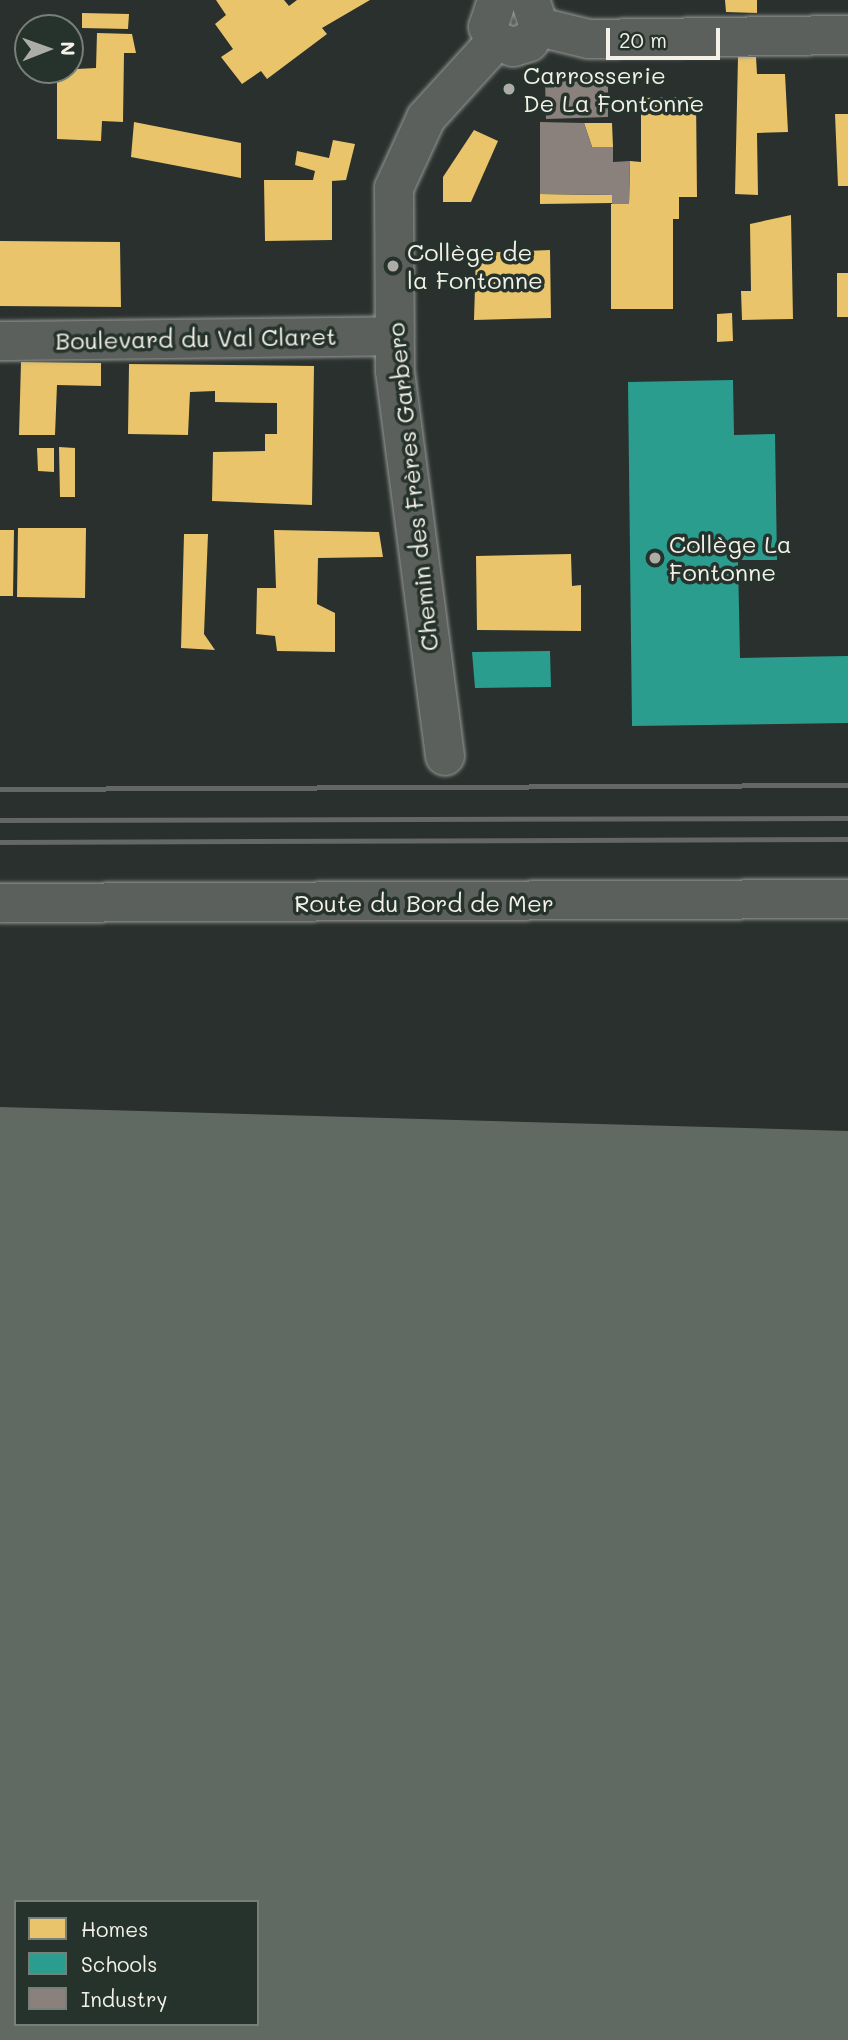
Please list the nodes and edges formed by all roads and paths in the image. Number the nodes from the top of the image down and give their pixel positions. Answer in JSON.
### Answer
{"nodes":[{"id":1,"x":497,"y":0,"type":"edge"},
{"id":2,"x":535,"y":14,"type":"edge"},
{"id":3,"x":848,"y":35,"type":"edge"},
{"id":4,"x":496,"y":41,"type":"junction"},
{"id":5,"x":393,"y":336,"type":"junction"},
{"id":6,"x":0,"y":341,"type":"edge"},
{"id":7,"x":446,"y":756,"type":"dead end"},
{"id":8,"x":848,"y":899,"type":"edge"},
{"id":9,"x":0,"y":903,"type":"edge"}],
"edges":[{"from":1,"to":4,"type":"street"},
{"from":2,"to":3,"type":"street"},
{"from":2,"to":4,"type":"street"},
{"from":4,"to":5,"type":"street","name":"Chemin des Frères Garbero"},
{"from":5,"to":6,"type":"street","name":"Boulevard du Val Claret"},
{"from":5,"to":7,"type":"street","name":"Chemin des Frères Garbero"},
{"from":8,"to":9,"type":"street","name":"Route du Bord de Mer"}]}
